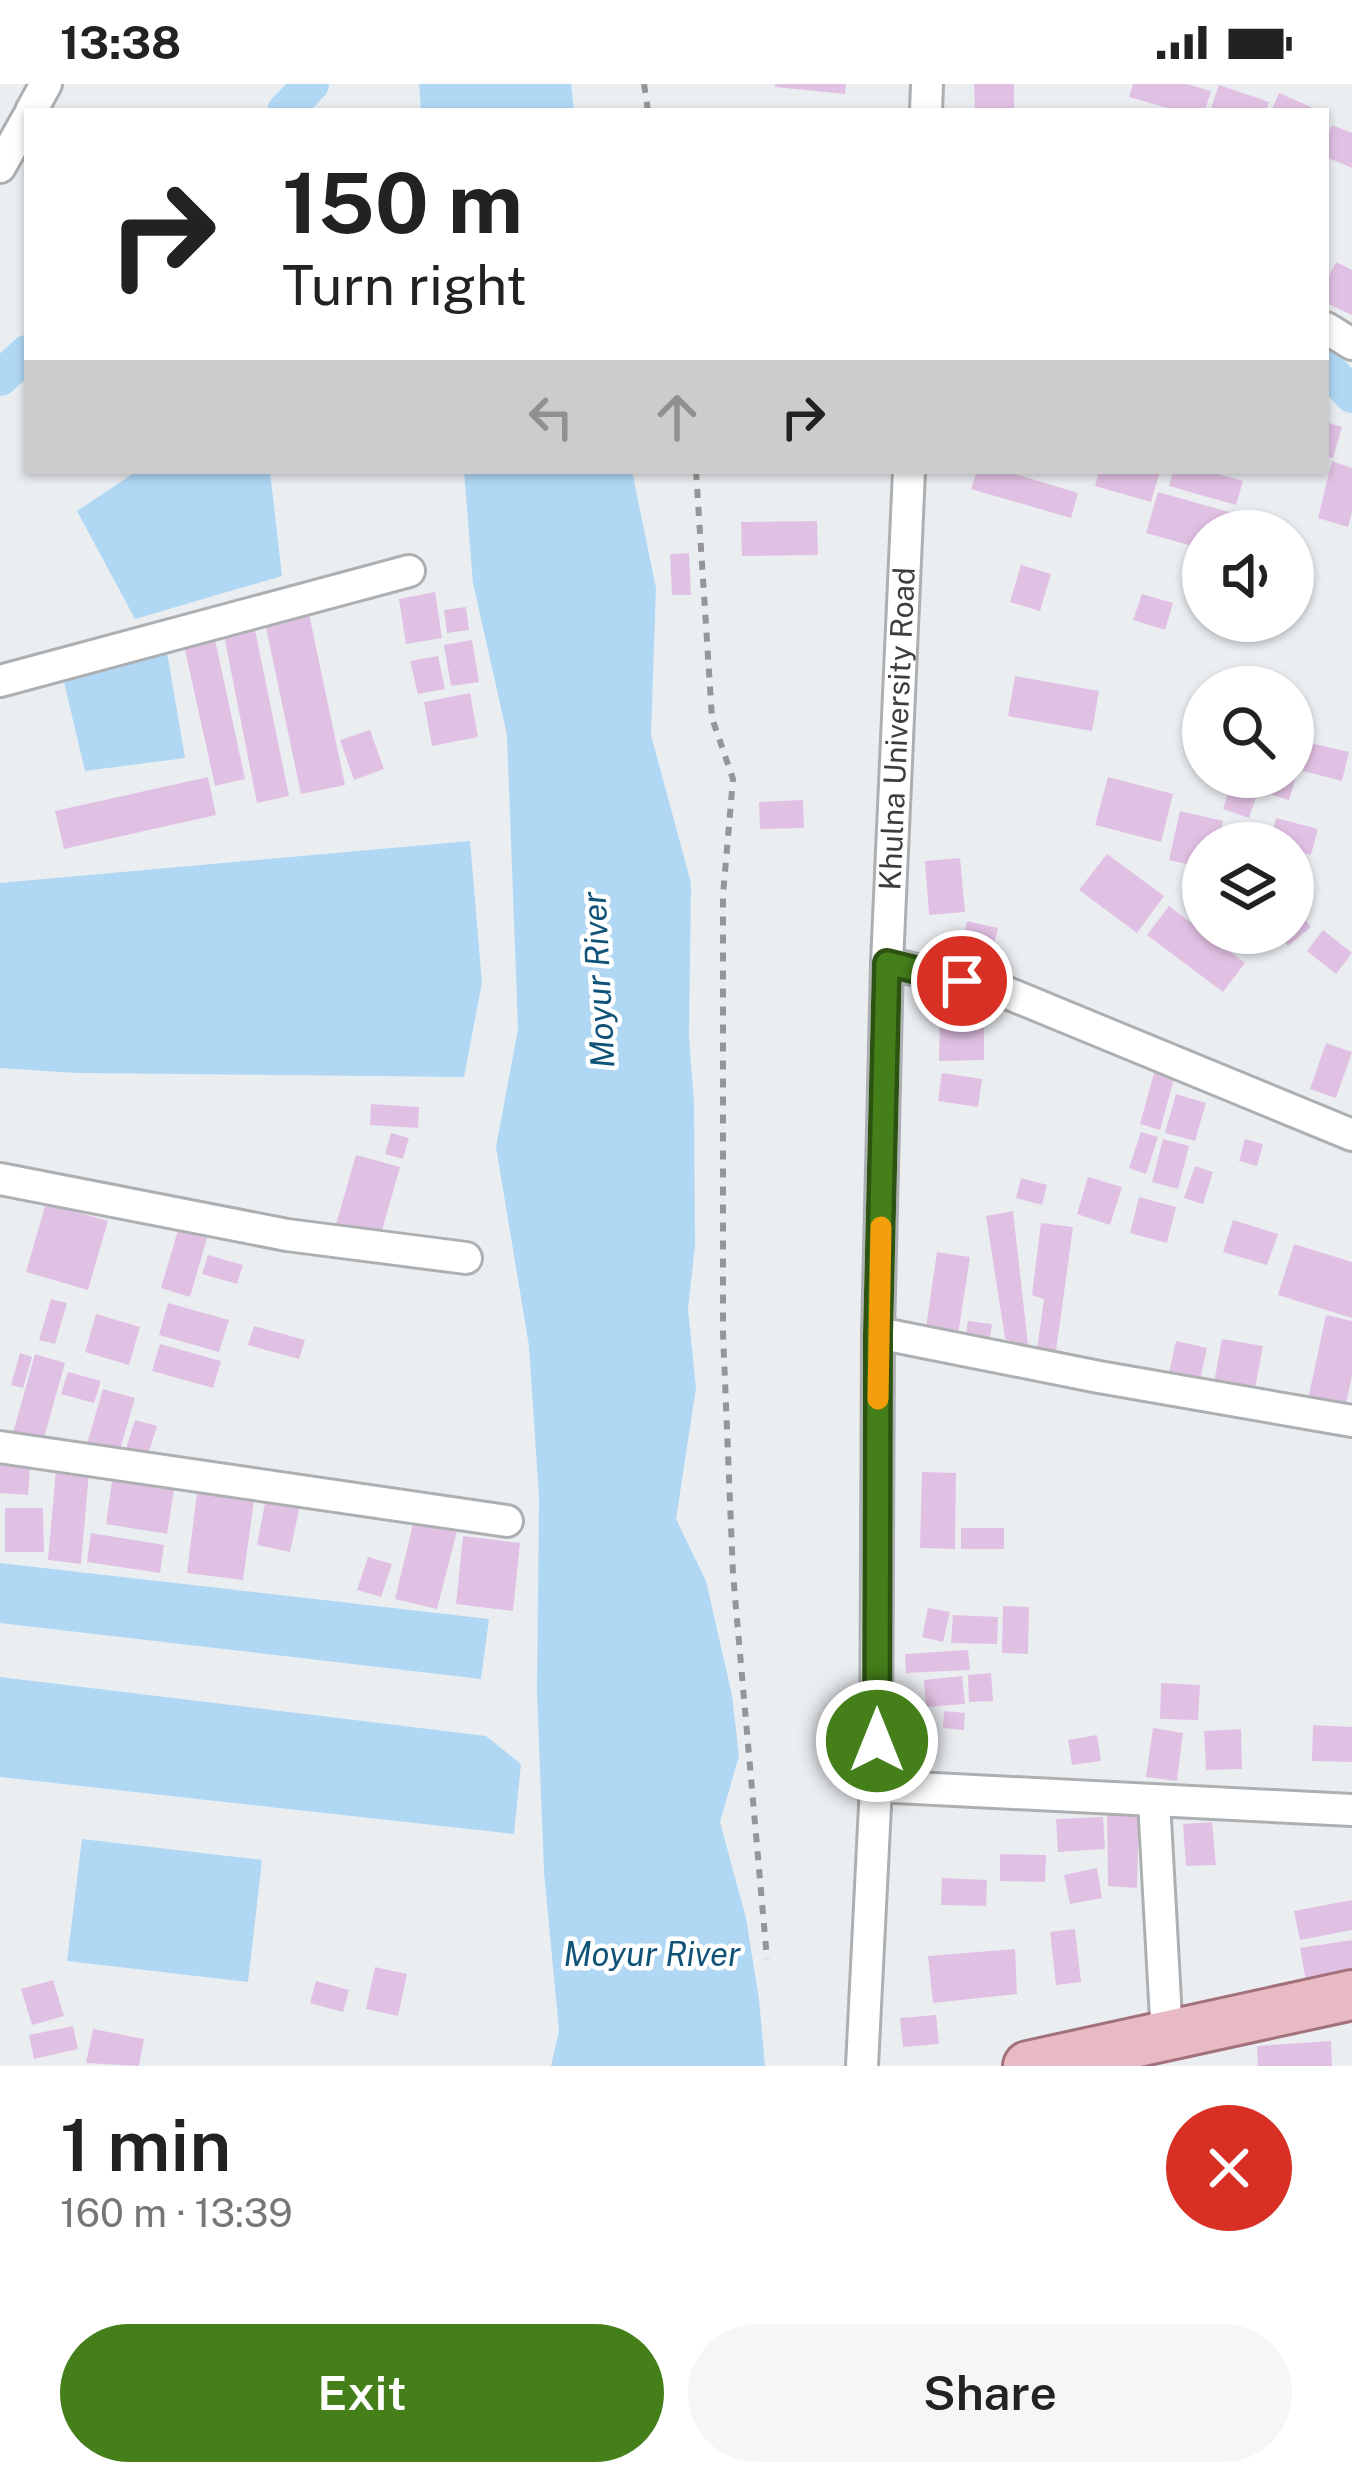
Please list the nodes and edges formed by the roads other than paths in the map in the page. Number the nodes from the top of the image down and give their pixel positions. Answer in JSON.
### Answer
{"nodes":[{"id":1,"x":24,"y":124,"type":"edge"},
{"id":2,"x":0,"y":167,"type":"edge"},
{"id":3,"x":909,"y":474,"type":"edge"},
{"id":4,"x":409,"y":571,"type":"dead end"},
{"id":5,"x":0,"y":681,"type":"edge"},
{"id":6,"x":887,"y":963,"type":"junction"},
{"id":7,"x":1352,"y":1135,"type":"edge"},
{"id":8,"x":0,"y":1179,"type":"edge"},
{"id":9,"x":466,"y":1258,"type":"dead end"},
{"id":10,"x":878,"y":1334,"type":"junction"},
{"id":11,"x":1352,"y":1421,"type":"edge"},
{"id":12,"x":0,"y":1447,"type":"edge"},
{"id":13,"x":507,"y":1521,"type":"dead end"},
{"id":14,"x":876,"y":1786,"type":"junction"},
{"id":15,"x":1154,"y":1801,"type":"junction"},
{"id":16,"x":1352,"y":1810,"type":"edge"},
{"id":17,"x":1352,"y":1995,"type":"edge"},
{"id":18,"x":1167,"y":2037,"type":"junction"},
{"id":19,"x":862,"y":2066,"type":"edge"},
{"id":20,"x":1028,"y":2066,"type":"edge"}],
"edges":[{"from":1,"to":2,"type":"street"},
{"from":3,"to":6,"type":"street","name":"Khulna University Road"},
{"from":4,"to":5,"type":"street"},
{"from":6,"to":7,"type":"street"},
{"from":6,"to":10,"type":"street","name":"Khulna University Road"},
{"from":8,"to":9,"type":"street"},
{"from":10,"to":11,"type":"street"},
{"from":10,"to":14,"type":"street","name":"Khulna University Road"},
{"from":12,"to":13,"type":"street"},
{"from":14,"to":15,"type":"street"},
{"from":14,"to":19,"type":"street","name":"Khulna University Road"},
{"from":15,"to":16,"type":"street"},
{"from":15,"to":18,"type":"street"},
{"from":17,"to":18,"type":"main road"},
{"from":18,"to":20,"type":"main road"}]}
